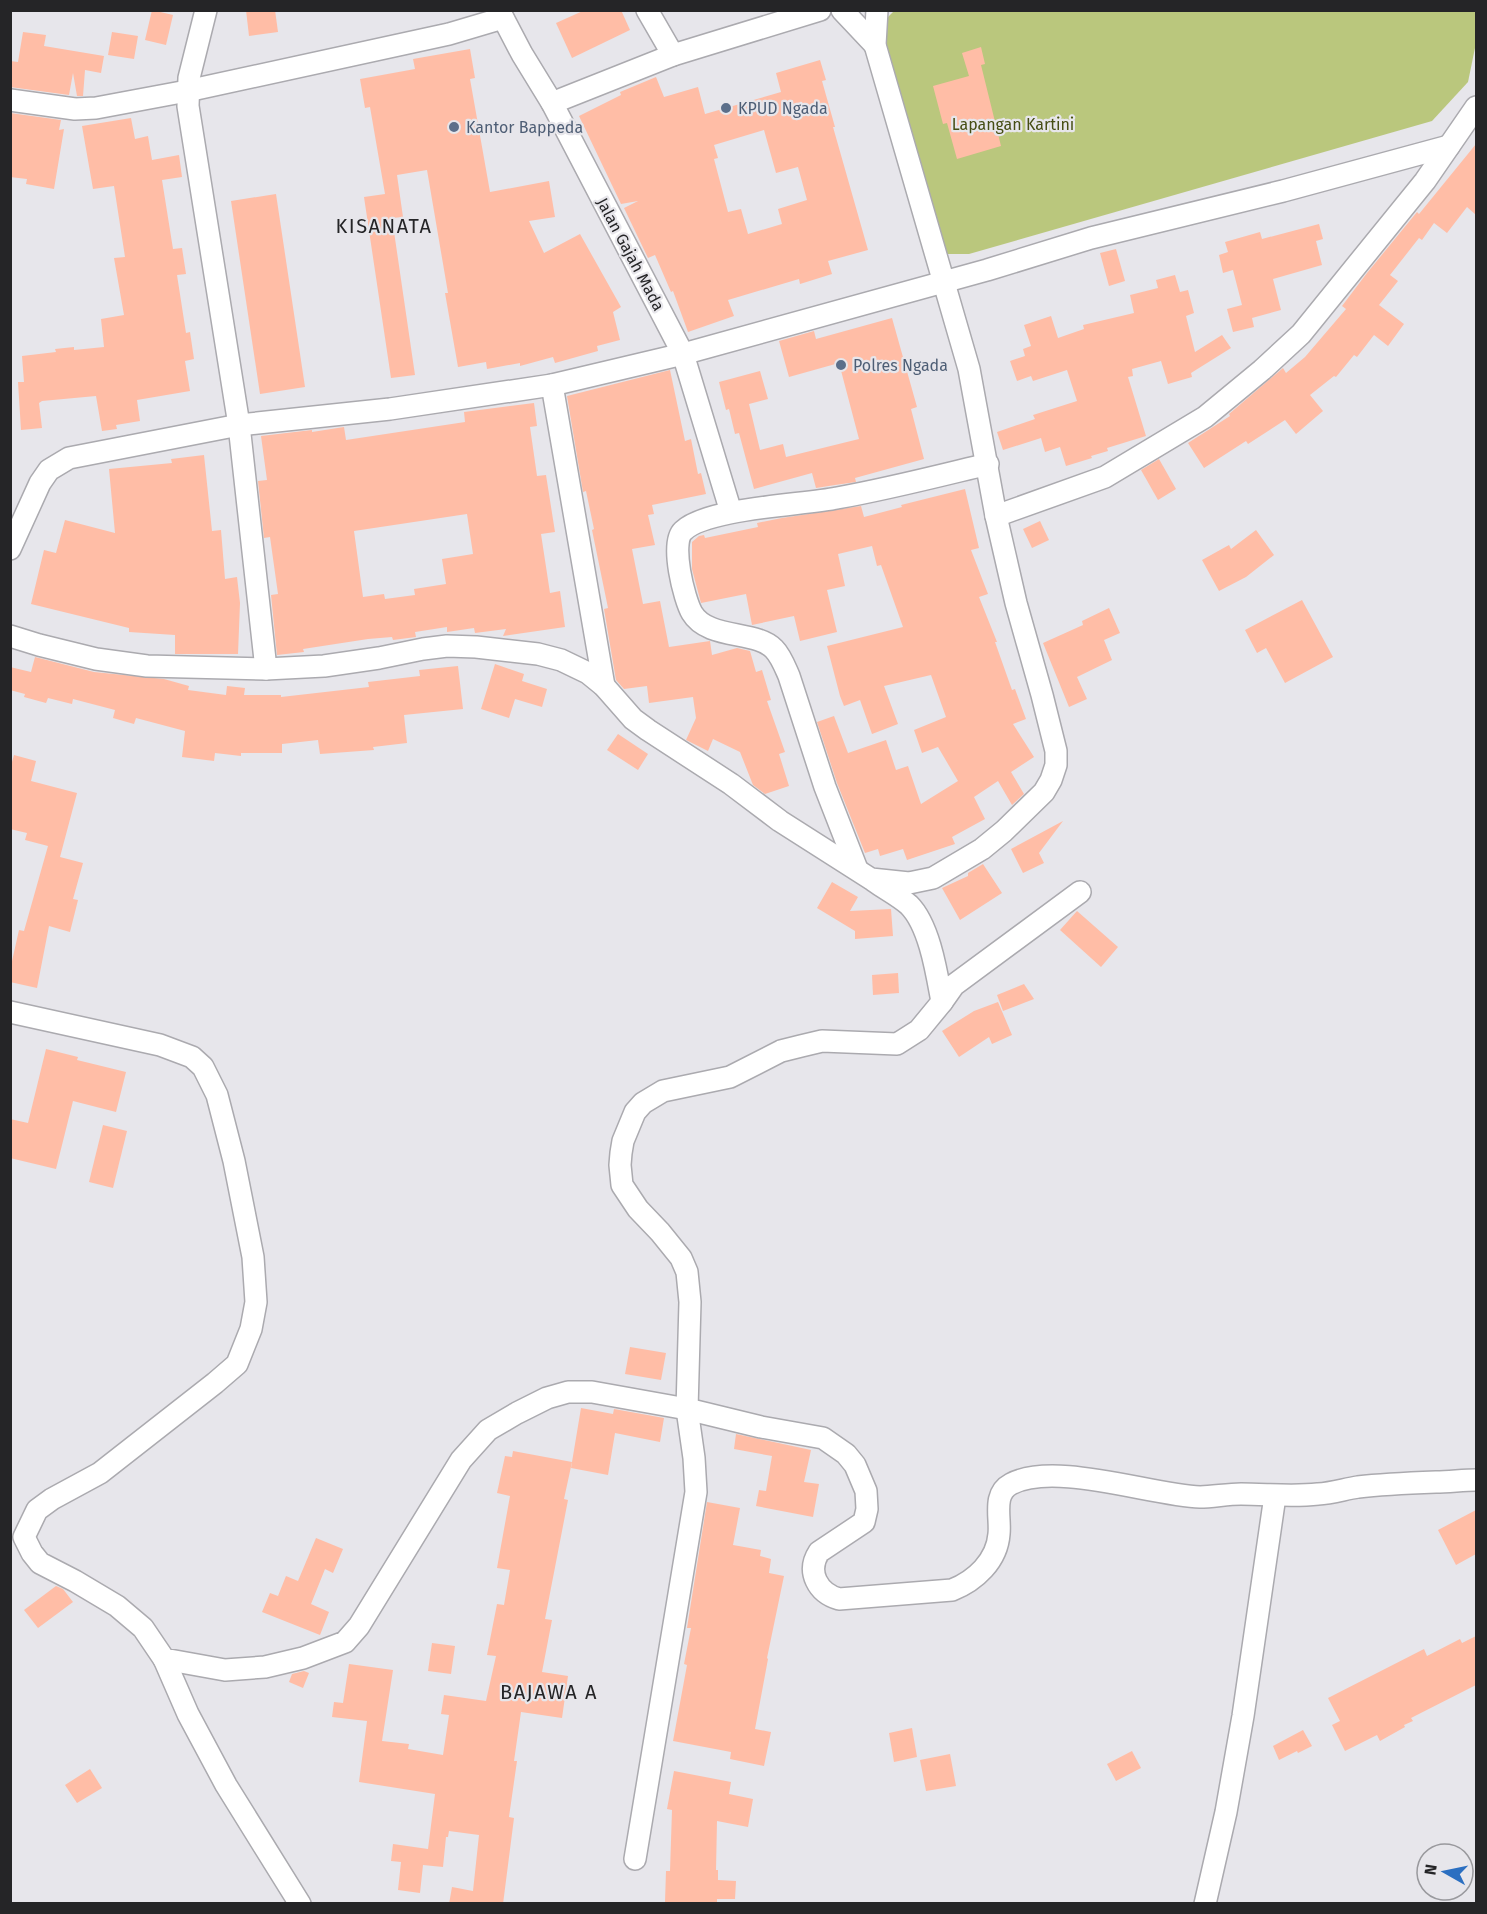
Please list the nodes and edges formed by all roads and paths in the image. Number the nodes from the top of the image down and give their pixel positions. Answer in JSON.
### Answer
{"nodes":[{"id":1,"x":206,"y":10,"type":"edge"},
{"id":2,"x":647,"y":10,"type":"edge"},
{"id":3,"x":820,"y":10,"type":"edge"},
{"id":4,"x":842,"y":10,"type":"edge"},
{"id":5,"x":877,"y":10,"type":"edge"},
{"id":6,"x":501,"y":14,"type":"edge"},
{"id":7,"x":875,"y":45,"type":"junction"},
{"id":8,"x":673,"y":55,"type":"junction"},
{"id":9,"x":188,"y":91,"type":"junction"},
{"id":10,"x":10,"y":100,"type":"edge"},
{"id":11,"x":552,"y":103,"type":"junction"},
{"id":12,"x":1476,"y":107,"type":"edge"},
{"id":13,"x":1449,"y":146,"type":"junction"},
{"id":14,"x":943,"y":282,"type":"junction"},
{"id":15,"x":683,"y":354,"type":"junction"},
{"id":16,"x":552,"y":385,"type":"junction"},
{"id":17,"x":239,"y":425,"type":"junction"},
{"id":18,"x":988,"y":464,"type":"junction"},
{"id":19,"x":731,"y":512,"type":"junction"},
{"id":20,"x":996,"y":516,"type":"junction"},
{"id":21,"x":10,"y":549,"type":"edge"},
{"id":22,"x":10,"y":636,"type":"edge"},
{"id":23,"x":266,"y":669,"type":"junction"},
{"id":24,"x":604,"y":686,"type":"junction"},
{"id":25,"x":864,"y":874,"type":"junction"},
{"id":26,"x":1080,"y":892,"type":"dead end"},
{"id":27,"x":942,"y":1002,"type":"junction"},
{"id":28,"x":10,"y":1012,"type":"edge"},
{"id":29,"x":687,"y":1409,"type":"junction"},
{"id":30,"x":1476,"y":1480,"type":"edge"},
{"id":31,"x":1275,"y":1496,"type":"junction"},
{"id":32,"x":164,"y":1659,"type":"junction"},
{"id":33,"x":635,"y":1859,"type":"dead end"},
{"id":34,"x":300,"y":1904,"type":"edge"},
{"id":35,"x":1205,"y":1904,"type":"edge"}],
"edges":[{"from":1,"to":9,"type":"street"},
{"from":2,"to":8,"type":"street"},
{"from":3,"to":8,"type":"street"},
{"from":4,"to":7,"type":"street"},
{"from":5,"to":7,"type":"street"},
{"from":6,"to":9,"type":"street"},
{"from":6,"to":11,"type":"street","name":"Jalan Gajah Mada"},
{"from":7,"to":14,"type":"street"},
{"from":8,"to":11,"type":"street"},
{"from":9,"to":10,"type":"street"},
{"from":9,"to":17,"type":"street"},
{"from":11,"to":15,"type":"street","name":"Jalan Gajah Mada"},
{"from":12,"to":13,"type":"street"},
{"from":13,"to":14,"type":"street"},
{"from":13,"to":20,"type":"street"},
{"from":14,"to":15,"type":"street"},
{"from":14,"to":18,"type":"street"},
{"from":15,"to":16,"type":"street"},
{"from":15,"to":19,"type":"street","name":"Jalan Gajah Mada"},
{"from":16,"to":17,"type":"street"},
{"from":16,"to":24,"type":"street"},
{"from":17,"to":21,"type":"street"},
{"from":17,"to":23,"type":"street"},
{"from":18,"to":19,"type":"street"},
{"from":18,"to":20,"type":"street"},
{"from":19,"to":25,"type":"street"},
{"from":20,"to":25,"type":"street"},
{"from":22,"to":23,"type":"street"},
{"from":23,"to":24,"type":"street"},
{"from":24,"to":25,"type":"street"},
{"from":25,"to":27,"type":"street"},
{"from":26,"to":27,"type":"street"},
{"from":27,"to":29,"type":"street"},
{"from":28,"to":32,"type":"street"},
{"from":29,"to":31,"type":"street"},
{"from":29,"to":32,"type":"street"},
{"from":29,"to":33,"type":"street"},
{"from":30,"to":31,"type":"street"},
{"from":31,"to":35,"type":"street"},
{"from":32,"to":34,"type":"street"}]}
